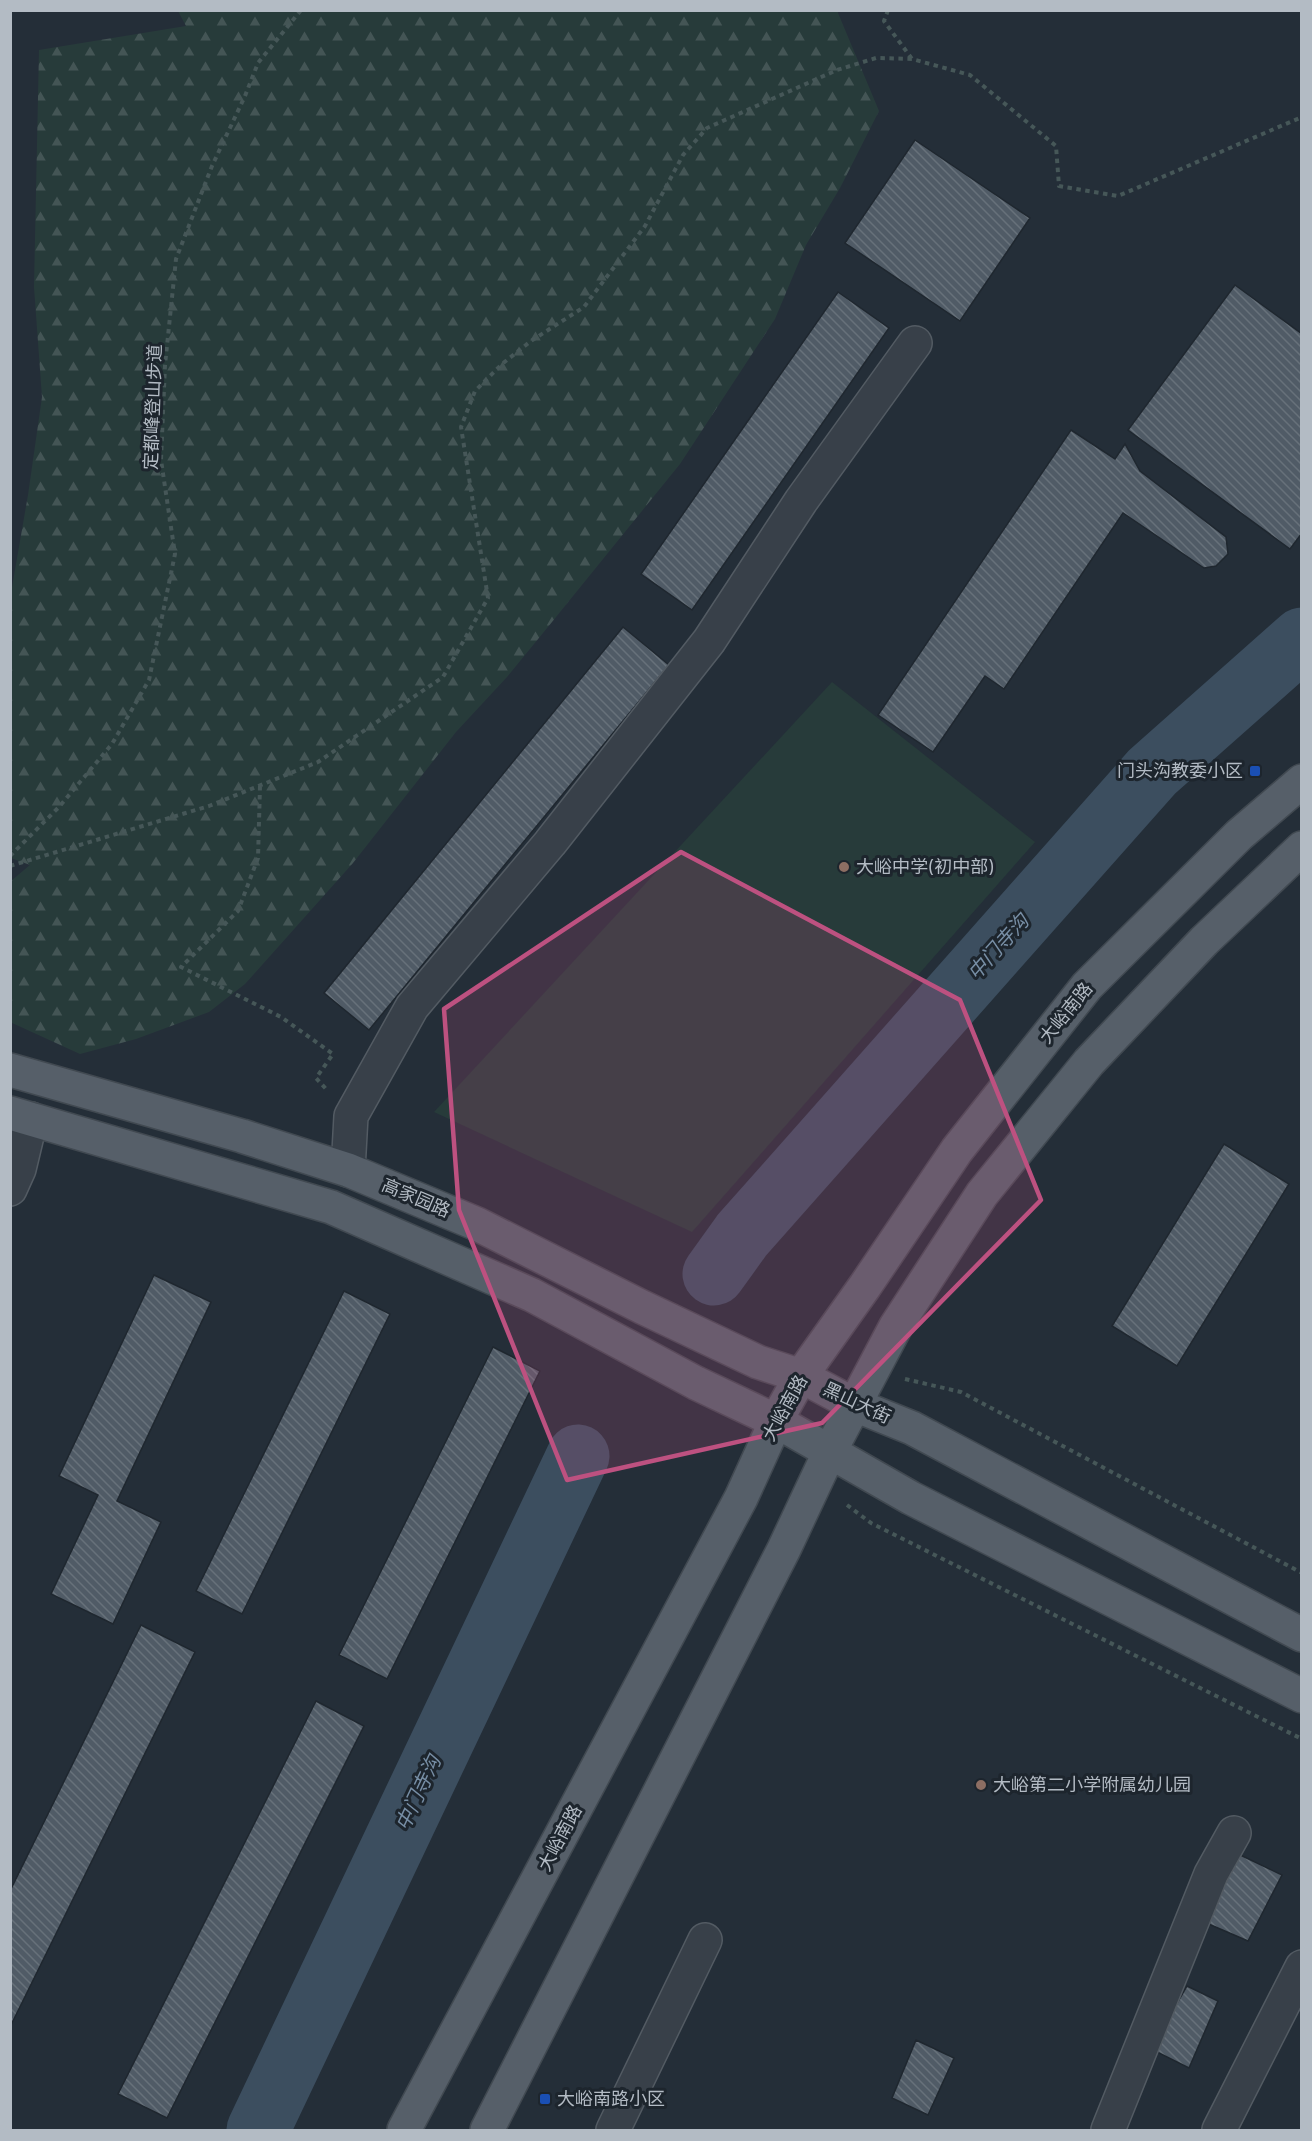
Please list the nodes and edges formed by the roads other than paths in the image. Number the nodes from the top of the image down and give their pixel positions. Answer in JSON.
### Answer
{"nodes":[{"id":1,"x":915,"y":343,"type":"dead end"},
{"id":2,"x":1302,"y":781,"type":"edge"},
{"id":3,"x":1302,"y":848,"type":"edge"},
{"id":4,"x":10,"y":1070,"type":"edge"},
{"id":5,"x":21,"y":1116,"type":"edge"},
{"id":6,"x":348,"y":1170,"type":"junction"},
{"id":7,"x":10,"y":1189,"type":"edge"},
{"id":8,"x":801,"y":1376,"type":"junction"},
{"id":9,"x":855,"y":1405,"type":"junction"},
{"id":10,"x":776,"y":1420,"type":"junction"},
{"id":11,"x":830,"y":1451,"type":"junction"},
{"id":12,"x":1302,"y":1635,"type":"edge"},
{"id":13,"x":1302,"y":1696,"type":"edge"},
{"id":14,"x":1234,"y":1833,"type":"dead end"},
{"id":15,"x":705,"y":1940,"type":"dead end"},
{"id":16,"x":1302,"y":1967,"type":"edge"},
{"id":17,"x":404,"y":2130,"type":"edge"},
{"id":18,"x":487,"y":2130,"type":"edge"},
{"id":19,"x":613,"y":2130,"type":"edge"},
{"id":20,"x":1108,"y":2130,"type":"edge"},
{"id":21,"x":1219,"y":2130,"type":"edge"}],
"edges":[{"from":1,"to":6,"type":"street"},
{"from":2,"to":8,"type":"main road","name":"大峪南路"},
{"from":3,"to":9,"type":"main road"},
{"from":4,"to":6,"type":"main road","name":"高家园路"},
{"from":5,"to":7,"type":"street"},
{"from":5,"to":10,"type":"main road"},
{"from":6,"to":8,"type":"main road","name":"高家园路"},
{"from":8,"to":9,"type":"main road","name":"黑山大街"},
{"from":8,"to":10,"type":"main road","name":"大峪南路"},
{"from":9,"to":11,"type":"main road"},
{"from":9,"to":12,"type":"main road","name":"黑山大街"},
{"from":10,"to":11,"type":"main road"},
{"from":10,"to":17,"type":"main road","name":"大峪南路"},
{"from":11,"to":13,"type":"main road"},
{"from":11,"to":18,"type":"main road"},
{"from":14,"to":20,"type":"street"},
{"from":15,"to":19,"type":"street"},
{"from":16,"to":21,"type":"street"}]}
